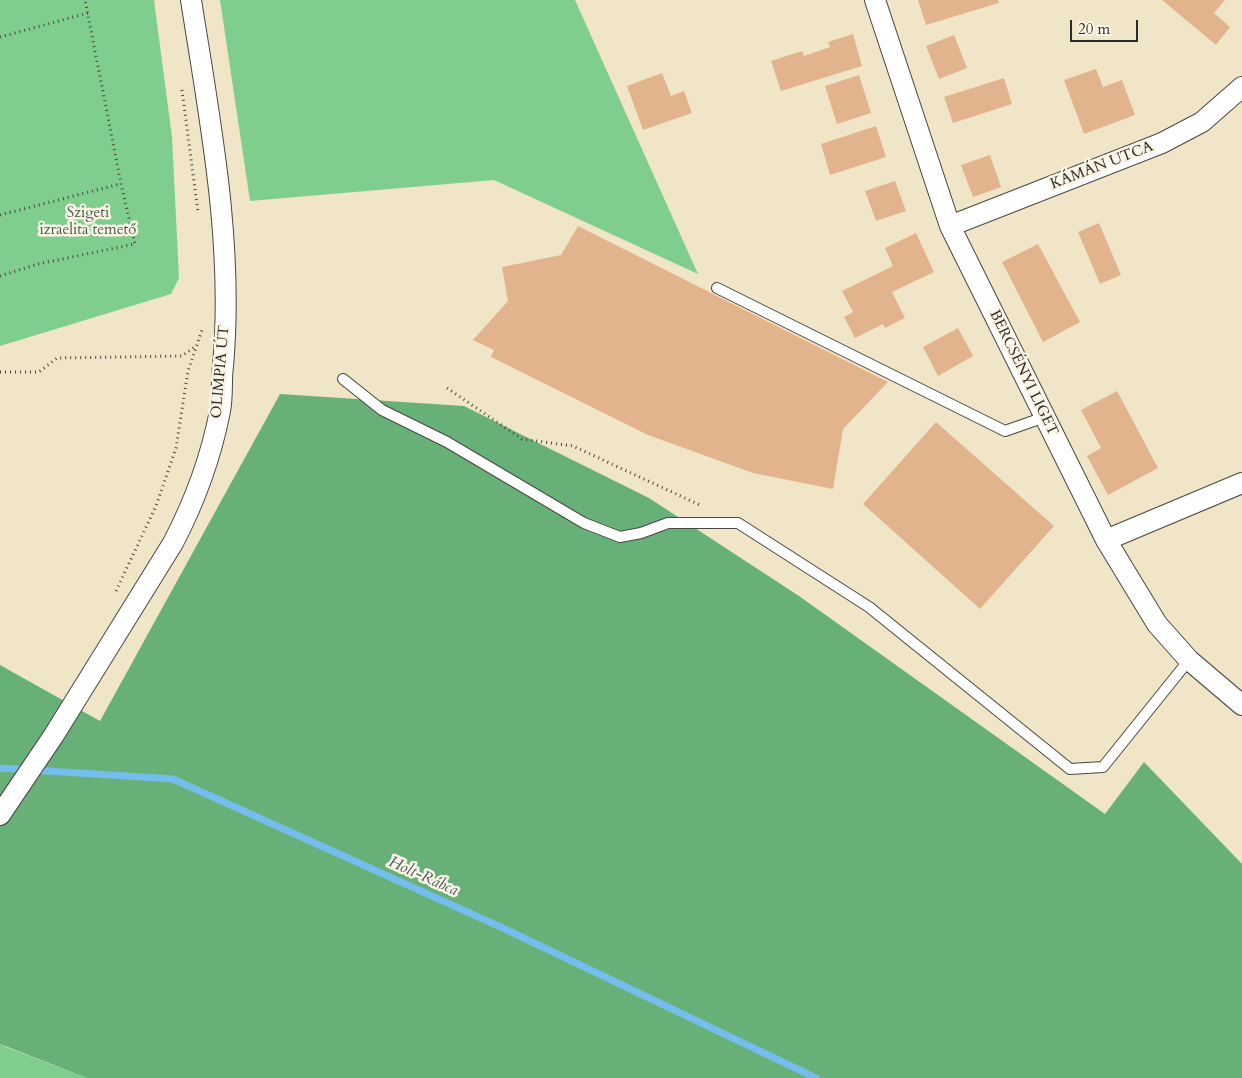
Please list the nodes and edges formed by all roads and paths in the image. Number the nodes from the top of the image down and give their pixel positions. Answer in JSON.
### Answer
{"nodes":[{"id":1,"x":85,"y":0,"type":"edge"},
{"id":2,"x":191,"y":0,"type":"edge"},
{"id":3,"x":875,"y":0,"type":"edge"},
{"id":4,"x":88,"y":13,"type":"junction"},
{"id":5,"x":0,"y":36,"type":"edge"},
{"id":6,"x":1242,"y":87,"type":"edge"},
{"id":7,"x":181,"y":88,"type":"dead end"},
{"id":8,"x":121,"y":184,"type":"junction"},
{"id":9,"x":0,"y":215,"type":"edge"},
{"id":10,"x":198,"y":218,"type":"dead end"},
{"id":11,"x":950,"y":226,"type":"junction"},
{"id":12,"x":0,"y":276,"type":"edge"},
{"id":13,"x":717,"y":288,"type":"dead end"},
{"id":14,"x":204,"y":321,"type":"dead end"},
{"id":15,"x":196,"y":346,"type":"junction"},
{"id":16,"x":0,"y":372,"type":"edge"},
{"id":17,"x":343,"y":379,"type":"dead end"},
{"id":18,"x":447,"y":388,"type":"dead end"},
{"id":19,"x":1045,"y":417,"type":"junction"},
{"id":20,"x":1242,"y":483,"type":"edge"},
{"id":21,"x":704,"y":506,"type":"dead end"},
{"id":22,"x":1106,"y":540,"type":"junction"},
{"id":23,"x":114,"y":595,"type":"dead end"},
{"id":24,"x":1189,"y":660,"type":"junction"},
{"id":25,"x":1242,"y":706,"type":"edge"},
{"id":26,"x":5,"y":808,"type":"edge"}],
"edges":[{"from":1,"to":4,"type":"path"},
{"from":2,"to":26,"type":"street","name":"OLIMPIA ÚT"},
{"from":3,"to":11,"type":"street","name":"BERCSÉNYI LIGET"},
{"from":4,"to":5,"type":"path"},
{"from":4,"to":8,"type":"path"},
{"from":6,"to":11,"type":"street","name":"KÁMÁN UTCA"},
{"from":7,"to":10,"type":"path"},
{"from":8,"to":9,"type":"path"},
{"from":8,"to":12,"type":"path"},
{"from":11,"to":19,"type":"street","name":"BERCSÉNYI LIGET"},
{"from":13,"to":19,"type":"lane"},
{"from":14,"to":15,"type":"path"},
{"from":15,"to":16,"type":"path"},
{"from":15,"to":23,"type":"path"},
{"from":17,"to":24,"type":"lane"},
{"from":18,"to":21,"type":"path"},
{"from":19,"to":22,"type":"street","name":"BERCSÉNYI LIGET"},
{"from":20,"to":22,"type":"street"},
{"from":22,"to":24,"type":"street","name":"BERCSÉNYI LIGET"},
{"from":24,"to":25,"type":"street","name":"BERCSÉNYI LIGET"}]}
